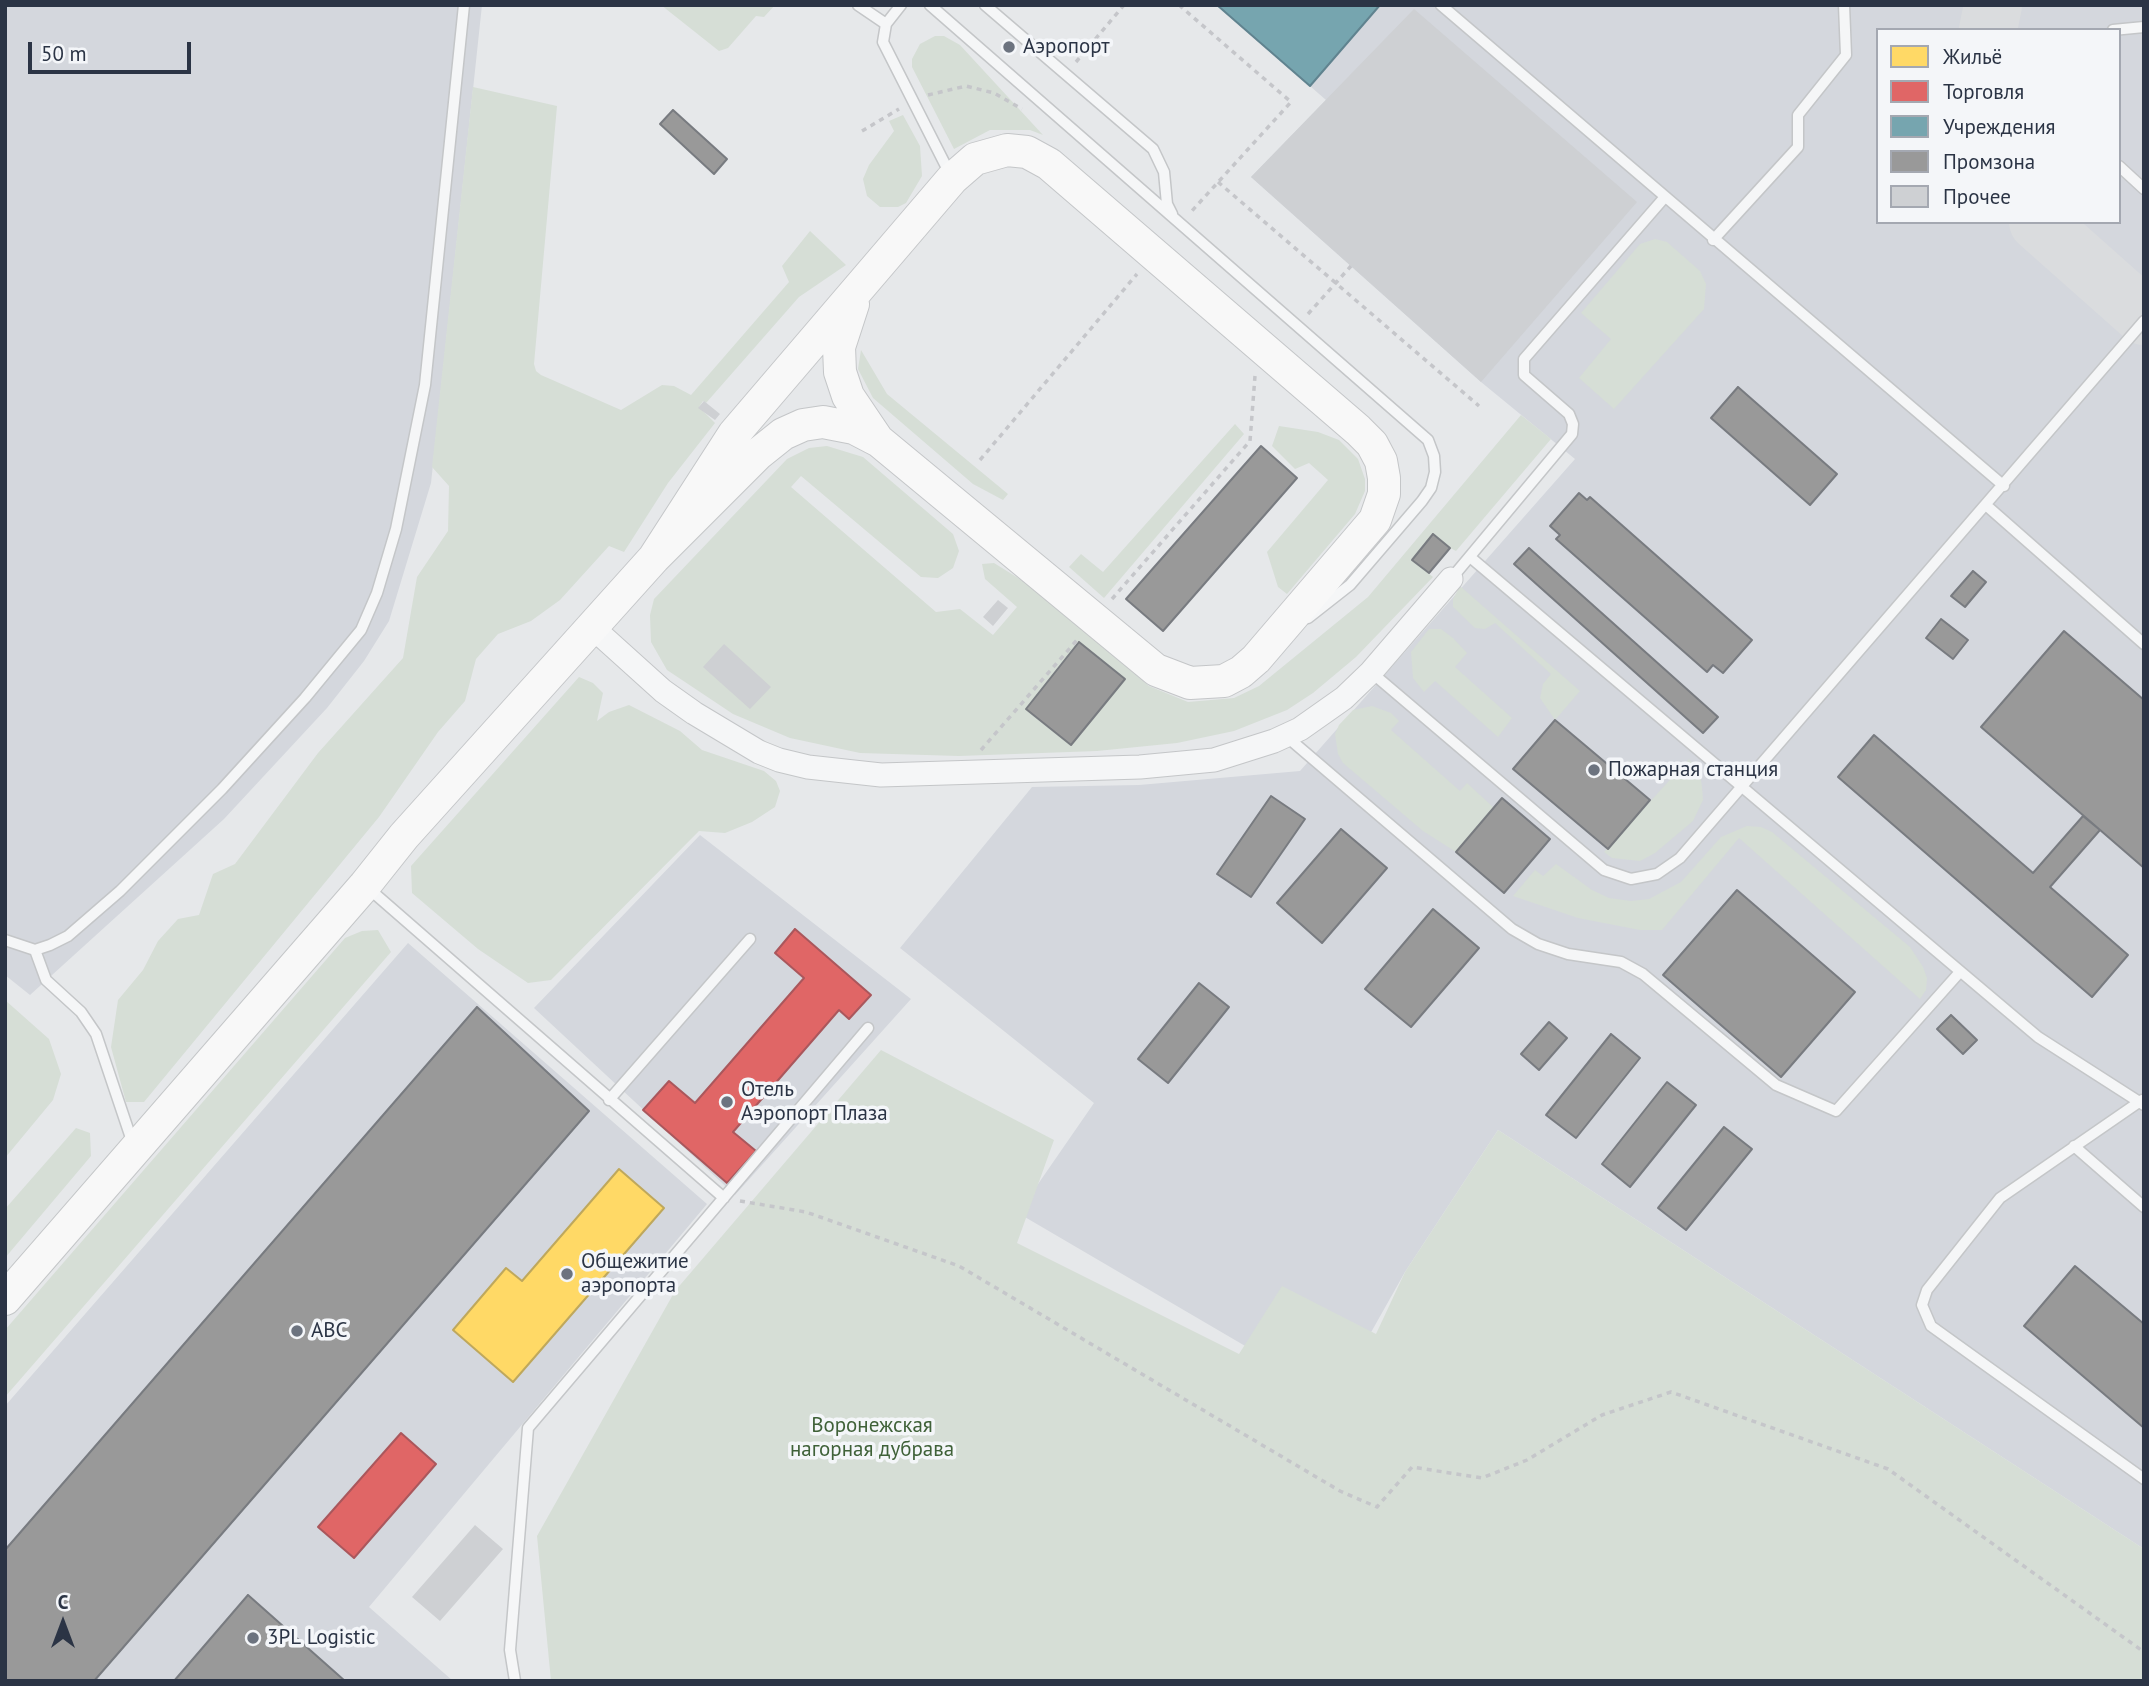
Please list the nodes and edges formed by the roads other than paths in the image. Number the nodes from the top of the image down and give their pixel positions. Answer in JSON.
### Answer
{"nodes":[{"id":1,"x":464,"y":5,"type":"edge"},
{"id":2,"x":858,"y":5,"type":"edge"},
{"id":3,"x":930,"y":5,"type":"edge"},
{"id":4,"x":985,"y":5,"type":"edge"},
{"id":5,"x":1441,"y":5,"type":"edge"},
{"id":6,"x":1844,"y":5,"type":"edge"},
{"id":7,"x":901,"y":7,"type":"edge"},
{"id":8,"x":886,"y":24,"type":"junction"},
{"id":9,"x":2144,"y":27,"type":"edge"},
{"id":10,"x":2121,"y":29,"type":"edge"},
{"id":11,"x":2121,"y":168,"type":"edge"},
{"id":12,"x":952,"y":178,"type":"junction"},
{"id":13,"x":2144,"y":189,"type":"edge"},
{"id":14,"x":1664,"y":198,"type":"junction"},
{"id":15,"x":1180,"y":223,"type":"junction"},
{"id":16,"x":1713,"y":240,"type":"junction"},
{"id":17,"x":860,"y":287,"type":"junction"},
{"id":18,"x":2144,"y":321,"type":"edge"},
{"id":19,"x":879,"y":441,"type":"junction"},
{"id":20,"x":2004,"y":486,"type":"junction"},
{"id":21,"x":1987,"y":506,"type":"junction"},
{"id":22,"x":1470,"y":557,"type":"junction"},
{"id":23,"x":654,"y":558,"type":"junction"},
{"id":24,"x":1451,"y":579,"type":"joint"},
{"id":25,"x":592,"y":627,"type":"junction"},
{"id":26,"x":2144,"y":644,"type":"edge"},
{"id":27,"x":1256,"y":659,"type":"junction"},
{"id":28,"x":1371,"y":673,"type":"junction"},
{"id":29,"x":1286,"y":736,"type":"junction"},
{"id":30,"x":1742,"y":785,"type":"junction"},
{"id":31,"x":365,"y":885,"type":"junction"},
{"id":32,"x":750,"y":939,"type":"dead end"},
{"id":33,"x":5,"y":940,"type":"edge"},
{"id":34,"x":35,"y":950,"type":"junction"},
{"id":35,"x":1959,"y":973,"type":"junction"},
{"id":36,"x":868,"y":1028,"type":"dead end"},
{"id":37,"x":609,"y":1100,"type":"junction"},
{"id":38,"x":2142,"y":1102,"type":"edge"},
{"id":39,"x":2074,"y":1146,"type":"junction"},
{"id":40,"x":134,"y":1150,"type":"junction"},
{"id":41,"x":724,"y":1198,"type":"junction"},
{"id":42,"x":2144,"y":1207,"type":"edge"},
{"id":43,"x":5,"y":1299,"type":"edge"},
{"id":44,"x":2144,"y":1479,"type":"edge"},
{"id":45,"x":515,"y":1681,"type":"edge"}],
"edges":[{"from":1,"to":34,"type":"lane"},
{"from":2,"to":8,"type":"lane"},
{"from":3,"to":15,"type":"lane"},
{"from":4,"to":15,"type":"lane"},
{"from":5,"to":14,"type":"lane"},
{"from":6,"to":16,"type":"lane"},
{"from":7,"to":8,"type":"lane"},
{"from":8,"to":12,"type":"lane"},
{"from":9,"to":10,"type":"lane"},
{"from":11,"to":13,"type":"lane"},
{"from":12,"to":17,"type":"main road"},
{"from":12,"to":27,"type":"main road"},
{"from":14,"to":16,"type":"lane"},
{"from":14,"to":22,"type":"lane"},
{"from":15,"to":27,"type":"lane"},
{"from":16,"to":20,"type":"lane"},
{"from":17,"to":19,"type":"main road"},
{"from":17,"to":23,"type":"main road"},
{"from":18,"to":20,"type":"lane"},
{"from":19,"to":23,"type":"main road"},
{"from":19,"to":27,"type":"main road"},
{"from":20,"to":21,"type":"lane"},
{"from":21,"to":26,"type":"lane"},
{"from":21,"to":30,"type":"lane"},
{"from":22,"to":24,"type":"lane"},
{"from":22,"to":30,"type":"lane"},
{"from":23,"to":25,"type":"main road"},
{"from":24,"to":28,"type":"street"},
{"from":25,"to":29,"type":"street"},
{"from":25,"to":31,"type":"main road"},
{"from":28,"to":29,"type":"street"},
{"from":28,"to":30,"type":"lane"},
{"from":29,"to":35,"type":"lane"},
{"from":30,"to":35,"type":"lane"},
{"from":31,"to":37,"type":"lane"},
{"from":31,"to":40,"type":"main road"},
{"from":32,"to":37,"type":"lane"},
{"from":33,"to":34,"type":"lane"},
{"from":34,"to":40,"type":"lane"},
{"from":35,"to":38,"type":"lane"},
{"from":36,"to":41,"type":"lane"},
{"from":37,"to":41,"type":"lane"},
{"from":38,"to":39,"type":"lane"},
{"from":39,"to":42,"type":"lane"},
{"from":39,"to":44,"type":"lane"},
{"from":40,"to":43,"type":"main road"},
{"from":41,"to":45,"type":"lane"}]}
